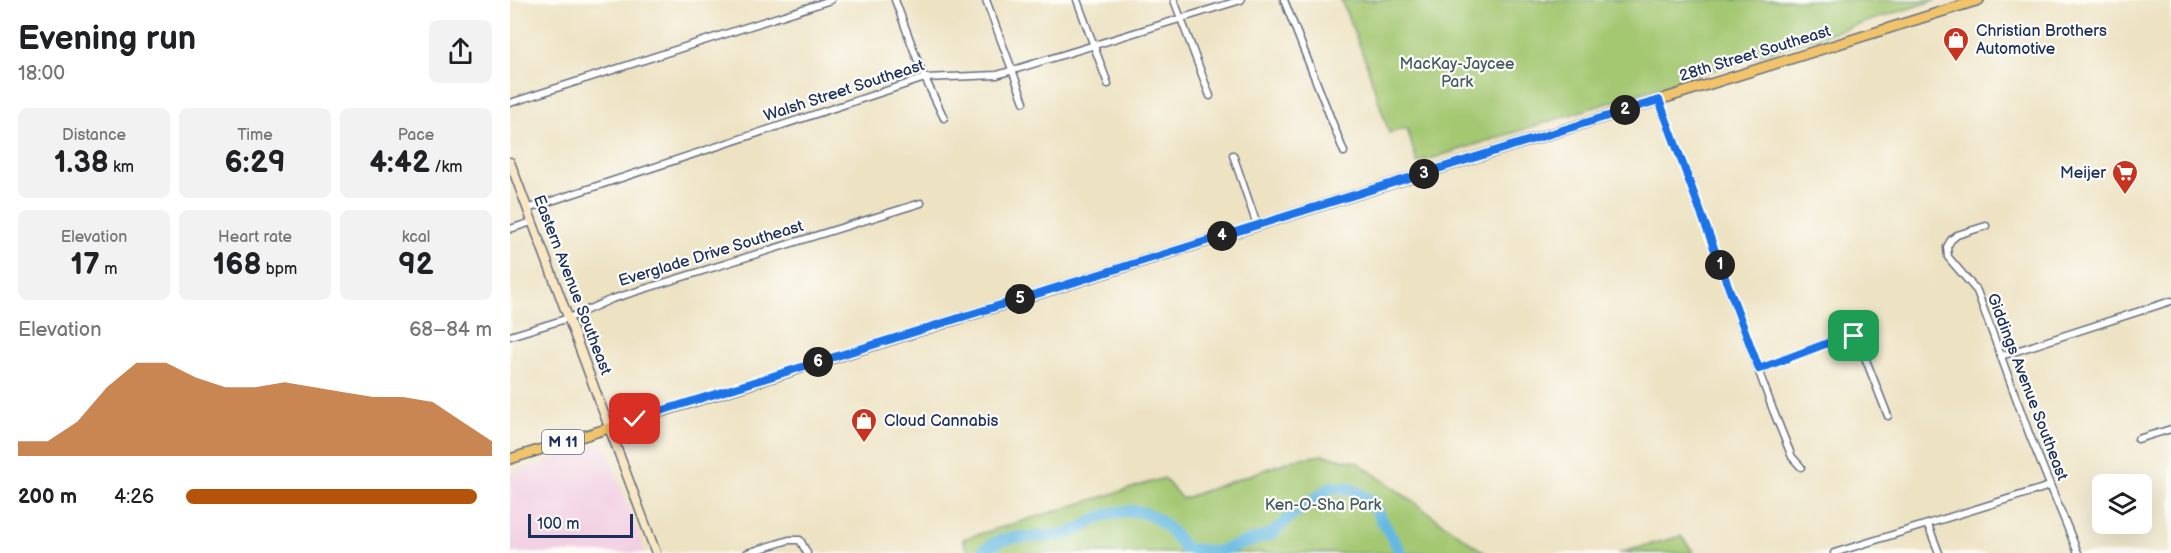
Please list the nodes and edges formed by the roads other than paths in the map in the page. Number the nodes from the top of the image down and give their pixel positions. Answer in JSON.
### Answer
{"nodes":[{"id":1,"x":831,"y":0,"type":"edge"},
{"id":2,"x":895,"y":0,"type":"edge"},
{"id":3,"x":986,"y":0,"type":"edge"},
{"id":4,"x":1077,"y":0,"type":"edge"},
{"id":5,"x":1174,"y":0,"type":"edge"},
{"id":6,"x":1241,"y":0,"type":"edge"},
{"id":7,"x":1284,"y":0,"type":"edge"},
{"id":8,"x":1979,"y":0,"type":"edge"},
{"id":9,"x":1181,"y":19,"type":"junction"},
{"id":10,"x":1094,"y":45,"type":"junction"},
{"id":11,"x":1013,"y":70,"type":"junction"},
{"id":12,"x":926,"y":78,"type":"junction"},
{"id":13,"x":1108,"y":84,"type":"dead end"},
{"id":14,"x":1210,"y":96,"type":"dead end"},
{"id":15,"x":1659,"y":100,"type":"junction"},
{"id":16,"x":1024,"y":102,"type":"dead end"},
{"id":17,"x":510,"y":103,"type":"edge"},
{"id":18,"x":944,"y":118,"type":"dead end"},
{"id":19,"x":1344,"y":152,"type":"dead end"},
{"id":20,"x":1233,"y":155,"type":"dead end"},
{"id":21,"x":510,"y":162,"type":"edge"},
{"id":22,"x":921,"y":203,"type":"dead end"},
{"id":23,"x":528,"y":209,"type":"junction"},
{"id":24,"x":532,"y":222,"type":"junction"},
{"id":25,"x":1257,"y":225,"type":"junction"},
{"id":26,"x":1986,"y":226,"type":"dead end"},
{"id":27,"x":510,"y":229,"type":"edge"},
{"id":28,"x":2171,"y":302,"type":"edge"},
{"id":29,"x":569,"y":318,"type":"junction"},
{"id":30,"x":510,"y":336,"type":"edge"},
{"id":31,"x":2001,"y":356,"type":"junction"},
{"id":32,"x":1759,"y":369,"type":"junction"},
{"id":33,"x":1888,"y":416,"type":"dead end"},
{"id":34,"x":610,"y":428,"type":"junction"},
{"id":35,"x":2171,"y":429,"type":"edge"},
{"id":36,"x":2138,"y":439,"type":"dead end"},
{"id":37,"x":510,"y":459,"type":"edge"},
{"id":38,"x":1801,"y":467,"type":"dead end"},
{"id":39,"x":2050,"y":486,"type":"junction"},
{"id":40,"x":1928,"y":525,"type":"junction"},
{"id":41,"x":656,"y":553,"type":"edge"},
{"id":42,"x":747,"y":553,"type":"edge"},
{"id":43,"x":807,"y":553,"type":"edge"},
{"id":44,"x":1834,"y":553,"type":"edge"},
{"id":45,"x":1939,"y":553,"type":"edge"},
{"id":46,"x":2078,"y":553,"type":"edge"}],
"edges":[{"from":1,"to":17,"type":"street"},
{"from":2,"to":12,"type":"street"},
{"from":3,"to":11,"type":"street"},
{"from":4,"to":10,"type":"street"},
{"from":5,"to":9,"type":"street"},
{"from":6,"to":9,"type":"street","name":"Walsh Street Southeast"},
{"from":7,"to":19,"type":"street"},
{"from":8,"to":15,"type":"main road","name":"28th Street Southeast","number":"M 11"},
{"from":9,"to":10,"type":"street","name":"Walsh Street Southeast"},
{"from":9,"to":14,"type":"street"},
{"from":10,"to":11,"type":"street","name":"Walsh Street Southeast"},
{"from":10,"to":13,"type":"street"},
{"from":11,"to":12,"type":"street","name":"Walsh Street Southeast"},
{"from":11,"to":16,"type":"street"},
{"from":12,"to":18,"type":"street"},
{"from":12,"to":23,"type":"street","name":"Walsh Street Southeast"},
{"from":15,"to":25,"type":"main road","name":"28th Street Southeast","number":"M 11"},
{"from":15,"to":32,"type":"street"},
{"from":20,"to":25,"type":"street"},
{"from":21,"to":23,"type":"main road","name":"Eastern Avenue Southeast"},
{"from":22,"to":29,"type":"street","name":"Everglade Drive Southeast"},
{"from":23,"to":24,"type":"main road","name":"Eastern Avenue Southeast"},
{"from":24,"to":27,"type":"street"},
{"from":24,"to":29,"type":"main road","name":"Eastern Avenue Southeast"},
{"from":25,"to":34,"type":"main road","name":"28th Street Southeast","number":"M 11"},
{"from":26,"to":31,"type":"street","name":"Giddings Avenue Southeast"},
{"from":28,"to":31,"type":"street"},
{"from":29,"to":30,"type":"street","name":"Everglade Drive Southeast"},
{"from":29,"to":34,"type":"main road","name":"Eastern Avenue Southeast"},
{"from":31,"to":39,"type":"street","name":"Giddings Avenue Southeast"},
{"from":32,"to":33,"type":"street"},
{"from":32,"to":38,"type":"street"},
{"from":34,"to":37,"type":"main road","name":"28th Street Southeast","number":"M 11"},
{"from":34,"to":41,"type":"main road","name":"Eastern Avenue Southeast"},
{"from":35,"to":36,"type":"street"},
{"from":39,"to":40,"type":"street"},
{"from":39,"to":46,"type":"street","name":"Giddings Avenue Southeast"},
{"from":40,"to":44,"type":"street"},
{"from":40,"to":45,"type":"street"},
{"from":42,"to":43,"type":"street"}]}
